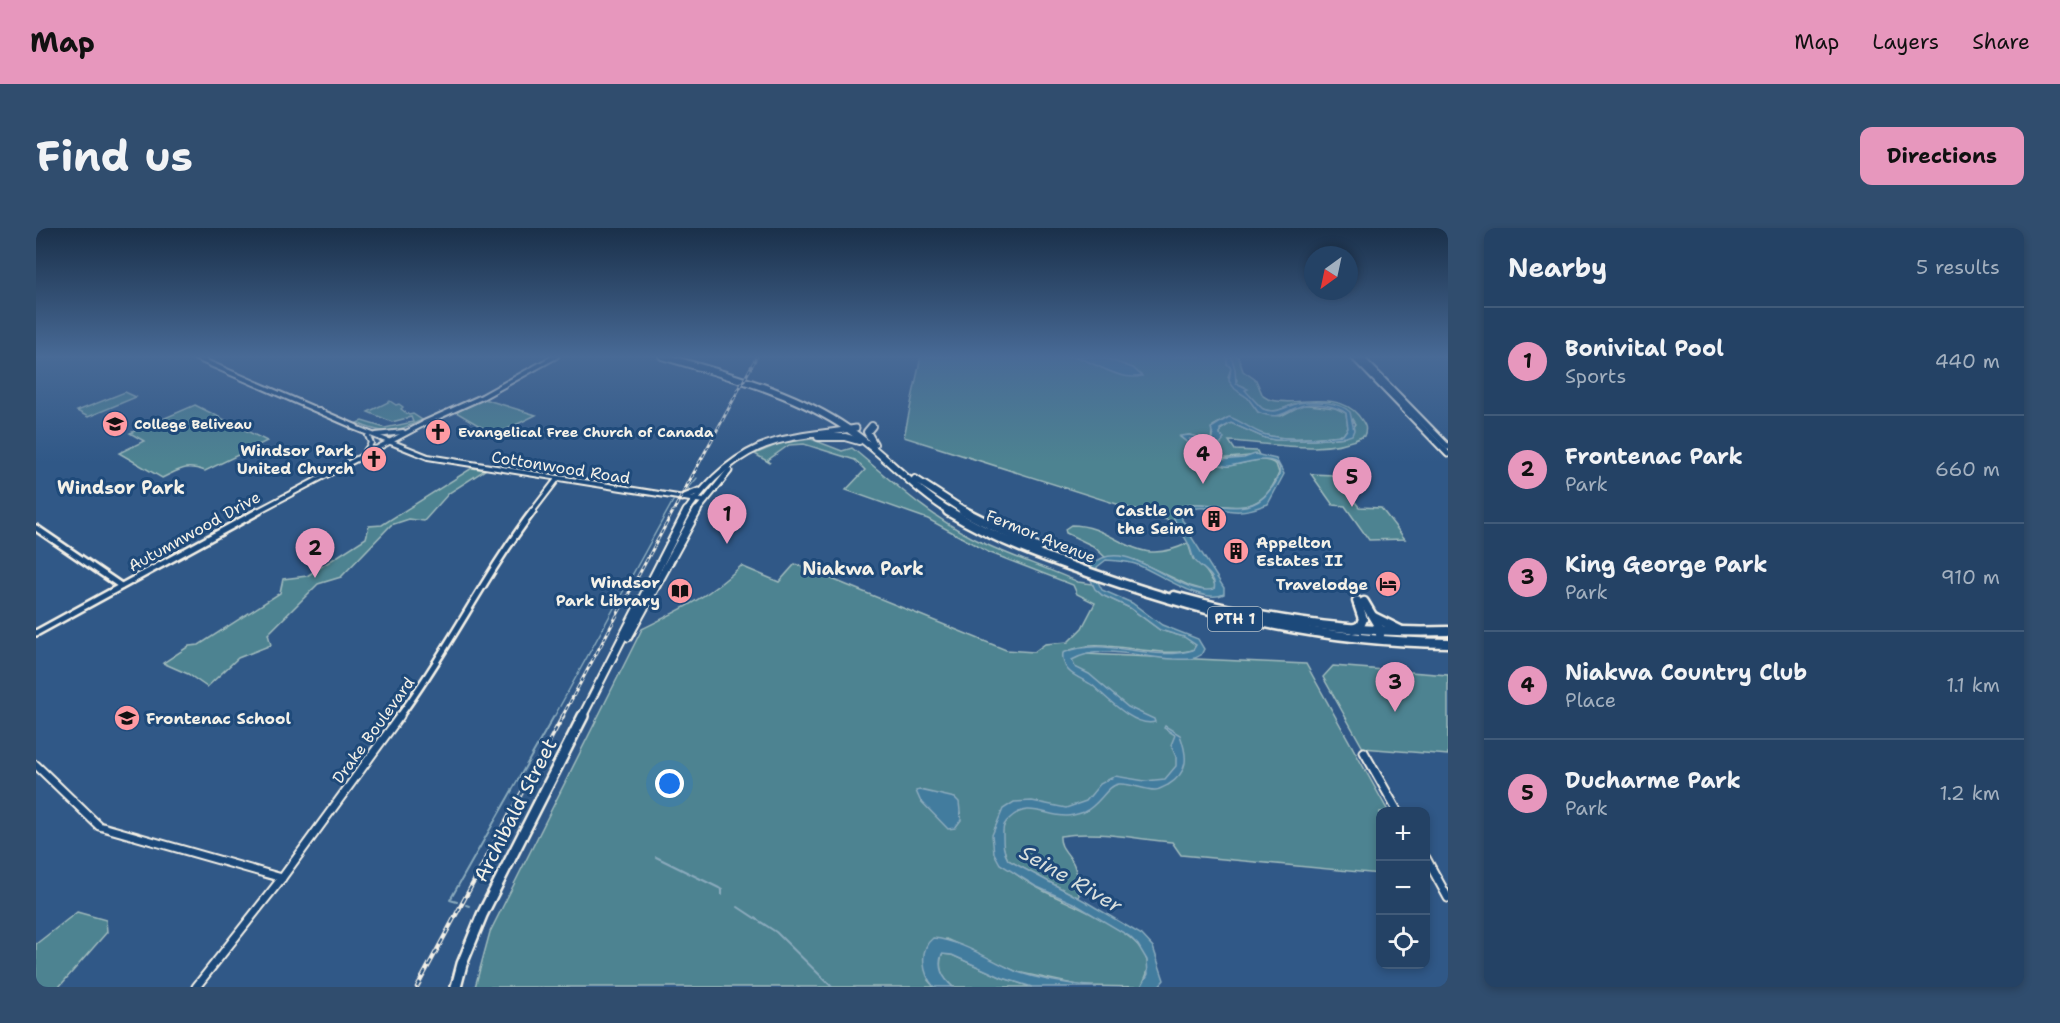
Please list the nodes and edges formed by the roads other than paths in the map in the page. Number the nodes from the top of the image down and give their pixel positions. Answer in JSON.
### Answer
{"nodes":[{"id":1,"x":272,"y":391,"type":"edge"},
{"id":2,"x":492,"y":391,"type":"edge"},
{"id":3,"x":775,"y":391,"type":"edge"},
{"id":4,"x":784,"y":391,"type":"edge"},
{"id":5,"x":1387,"y":391,"type":"edge"},
{"id":6,"x":1394,"y":391,"type":"edge"},
{"id":7,"x":820,"y":412,"type":"junction"},
{"id":8,"x":872,"y":426,"type":"dead end"},
{"id":9,"x":353,"y":427,"type":"junction"},
{"id":10,"x":853,"y":430,"type":"junction"},
{"id":11,"x":407,"y":432,"type":"junction"},
{"id":12,"x":367,"y":434,"type":"junction"},
{"id":13,"x":828,"y":434,"type":"junction"},
{"id":14,"x":376,"y":435,"type":"junction"},
{"id":15,"x":818,"y":437,"type":"junction"},
{"id":16,"x":794,"y":438,"type":"junction"},
{"id":17,"x":389,"y":441,"type":"junction"},
{"id":18,"x":874,"y":444,"type":"junction"},
{"id":19,"x":403,"y":447,"type":"junction"},
{"id":20,"x":1448,"y":447,"type":"edge"},
{"id":21,"x":374,"y":450,"type":"junction"},
{"id":22,"x":365,"y":452,"type":"junction"},
{"id":23,"x":1448,"y":454,"type":"edge"},
{"id":24,"x":880,"y":455,"type":"junction"},
{"id":25,"x":741,"y":458,"type":"junction"},
{"id":26,"x":558,"y":478,"type":"junction"},
{"id":27,"x":706,"y":486,"type":"junction"},
{"id":28,"x":682,"y":498,"type":"junction"},
{"id":29,"x":699,"y":500,"type":"junction"},
{"id":30,"x":687,"y":512,"type":"junction"},
{"id":31,"x":36,"y":528,"type":"edge"},
{"id":32,"x":1071,"y":563,"type":"junction"},
{"id":33,"x":1114,"y":579,"type":"junction"},
{"id":34,"x":121,"y":586,"type":"junction"},
{"id":35,"x":1372,"y":615,"type":"junction"},
{"id":36,"x":1350,"y":630,"type":"junction"},
{"id":37,"x":1448,"y":631,"type":"edge"},
{"id":38,"x":1416,"y":632,"type":"junction"},
{"id":39,"x":36,"y":633,"type":"edge"},
{"id":40,"x":1381,"y":633,"type":"junction"},
{"id":41,"x":1361,"y":640,"type":"junction"},
{"id":42,"x":1448,"y":643,"type":"edge"},
{"id":43,"x":615,"y":654,"type":"junction"},
{"id":44,"x":1364,"y":752,"type":"dead end"},
{"id":45,"x":36,"y":765,"type":"edge"},
{"id":46,"x":1395,"y":807,"type":"edge"},
{"id":47,"x":1427,"y":861,"type":"edge"},
{"id":48,"x":282,"y":878,"type":"junction"},
{"id":49,"x":1448,"y":898,"type":"edge"},
{"id":50,"x":196,"y":987,"type":"edge"},
{"id":51,"x":456,"y":987,"type":"edge"}],
"edges":[{"from":1,"to":9,"type":"street","name":"Cottonwood Road"},
{"from":2,"to":11,"type":"street","name":"Autumnwood Drive"},
{"from":3,"to":7,"type":"highway","name":"Fermor Avenue","number":"PTH 1"},
{"from":4,"to":10,"type":"highway","name":"Fermor Avenue","number":"PTH 1"},
{"from":5,"to":23,"type":"main road"},
{"from":6,"to":20,"type":"main road"},
{"from":7,"to":10,"type":"highway","name":"Fermor Avenue","number":"PTH 1"},
{"from":7,"to":13,"type":"highway"},
{"from":8,"to":18,"type":"highway"},
{"from":9,"to":12,"type":"street","name":"Cottonwood Road"},
{"from":9,"to":14,"type":"street","name":"Cottonwood Road"},
{"from":10,"to":13,"type":"main road","name":"Archibald Street"},
{"from":10,"to":15,"type":"main road","name":"Archibald Street"},
{"from":10,"to":18,"type":"highway","name":"Fermor Avenue","number":"PTH 1"},
{"from":10,"to":24,"type":"highway","name":"Fermor Avenue","number":"PTH 1"},
{"from":11,"to":14,"type":"street"},
{"from":11,"to":17,"type":"street","name":"Autumnwood Drive"},
{"from":11,"to":19,"type":"street"},
{"from":12,"to":17,"type":"street","name":"Cottonwood Road"},
{"from":12,"to":22,"type":"street"},
{"from":13,"to":16,"type":"main road","name":"Archibald Street"},
{"from":14,"to":17,"type":"street","name":"Cottonwood Road"},
{"from":15,"to":16,"type":"main road","name":"Archibald Street"},
{"from":15,"to":24,"type":"highway"},
{"from":16,"to":25,"type":"main road","name":"Archibald Street"},
{"from":17,"to":19,"type":"street","name":"Cottonwood Road"},
{"from":17,"to":21,"type":"street","name":"Autumnwood Drive"},
{"from":17,"to":22,"type":"street","name":"Autumnwood Drive"},
{"from":18,"to":32,"type":"highway","name":"Fermor Avenue","number":"PTH 1"},
{"from":19,"to":21,"type":"street"},
{"from":19,"to":26,"type":"street","name":"Cottonwood Road"},
{"from":21,"to":22,"type":"street","name":"Autumnwood Drive"},
{"from":22,"to":34,"type":"street","name":"Autumnwood Drive"},
{"from":24,"to":32,"type":"highway","name":"Fermor Avenue","number":"PTH 1"},
{"from":25,"to":27,"type":"main road","name":"Archibald Street"},
{"from":25,"to":29,"type":"main road","name":"Archibald Street"},
{"from":26,"to":28,"type":"street","name":"Cottonwood Road"},
{"from":26,"to":48,"type":"street","name":"Drake Boulevard"},
{"from":27,"to":28,"type":"main road"},
{"from":27,"to":29,"type":"main road","name":"Archibald Street"},
{"from":28,"to":29,"type":"street","name":"Cottonwood Road"},
{"from":28,"to":30,"type":"main road"},
{"from":29,"to":30,"type":"main road","name":"Archibald Street"},
{"from":29,"to":43,"type":"main road","name":"Archibald Street"},
{"from":30,"to":43,"type":"main road","name":"Archibald Street"},
{"from":31,"to":34,"type":"street"},
{"from":32,"to":33,"type":"highway","name":"Fermor Avenue","number":"PTH 1"},
{"from":33,"to":36,"type":"highway","name":"Fermor Avenue","number":"PTH 1"},
{"from":33,"to":41,"type":"highway","name":"Fermor Avenue","number":"PTH 1"},
{"from":34,"to":39,"type":"street","name":"Autumnwood Drive"},
{"from":35,"to":36,"type":"highway"},
{"from":35,"to":38,"type":"highway"},
{"from":35,"to":40,"type":"highway"},
{"from":36,"to":40,"type":"highway","name":"Fermor Avenue","number":"PTH 1"},
{"from":37,"to":38,"type":"highway","name":"Fermor Avenue","number":"PTH 1"},
{"from":38,"to":40,"type":"highway","name":"Fermor Avenue","number":"PTH 1"},
{"from":40,"to":41,"type":"highway"},
{"from":41,"to":42,"type":"highway","name":"Fermor Avenue","number":"PTH 1"},
{"from":43,"to":51,"type":"main road","name":"Archibald Street"},
{"from":44,"to":46,"type":"street"},
{"from":45,"to":48,"type":"street"},
{"from":47,"to":49,"type":"street"},
{"from":48,"to":50,"type":"street","name":"Drake Boulevard"}]}
